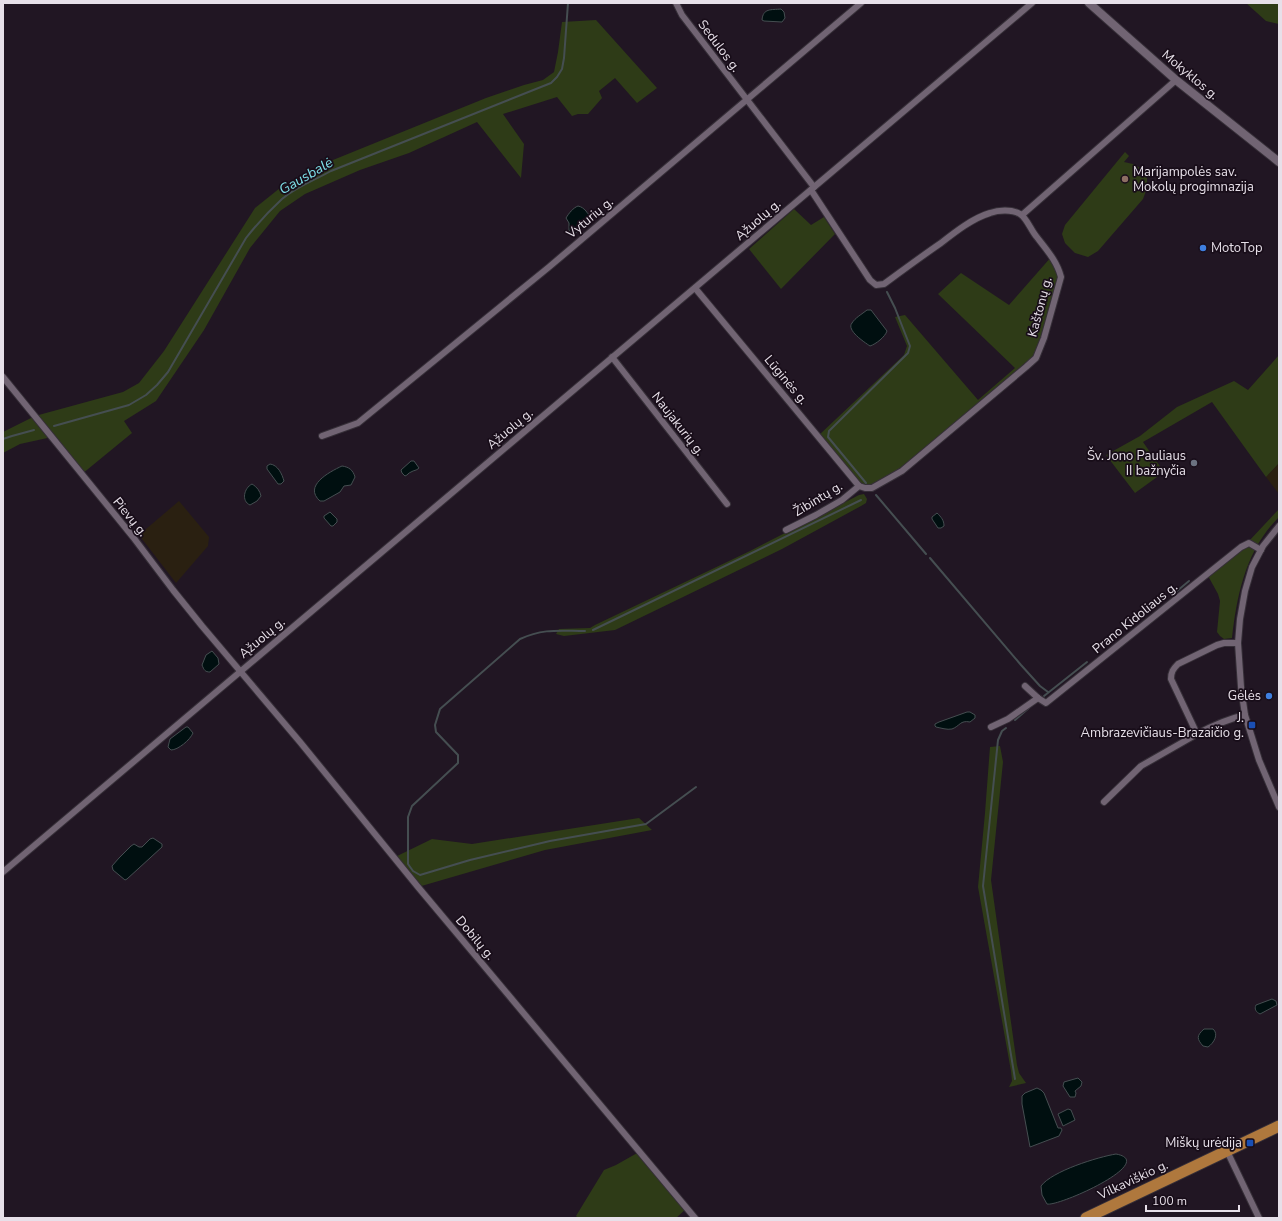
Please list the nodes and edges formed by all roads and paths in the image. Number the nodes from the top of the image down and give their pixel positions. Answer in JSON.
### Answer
{"nodes":[{"id":1,"x":676,"y":3,"type":"edge"},
{"id":2,"x":862,"y":3,"type":"edge"},
{"id":3,"x":1032,"y":3,"type":"edge"},
{"id":4,"x":1089,"y":3,"type":"edge"},
{"id":5,"x":1176,"y":80,"type":"junction"},
{"id":6,"x":747,"y":100,"type":"junction"},
{"id":7,"x":1279,"y":162,"type":"edge"},
{"id":8,"x":812,"y":188,"type":"junction"},
{"id":9,"x":1022,"y":215,"type":"junction"},
{"id":10,"x":695,"y":288,"type":"junction"},
{"id":11,"x":612,"y":357,"type":"junction"},
{"id":12,"x":3,"y":377,"type":"edge"},
{"id":13,"x":322,"y":436,"type":"dead end"},
{"id":14,"x":860,"y":486,"type":"junction"},
{"id":15,"x":727,"y":504,"type":"dead end"},
{"id":16,"x":1279,"y":526,"type":"edge"},
{"id":17,"x":786,"y":530,"type":"dead end"},
{"id":18,"x":1260,"y":550,"type":"junction"},
{"id":19,"x":1238,"y":643,"type":"junction"},
{"id":20,"x":240,"y":670,"type":"junction"},
{"id":21,"x":1025,"y":686,"type":"dead end"},
{"id":22,"x":1038,"y":698,"type":"junction"},
{"id":23,"x":1245,"y":714,"type":"junction"},
{"id":24,"x":991,"y":727,"type":"dead end"},
{"id":25,"x":1197,"y":734,"type":"junction"},
{"id":26,"x":1104,"y":802,"type":"dead end"},
{"id":27,"x":1279,"y":807,"type":"edge"},
{"id":28,"x":3,"y":872,"type":"edge"},
{"id":29,"x":1279,"y":1126,"type":"edge"},
{"id":30,"x":1227,"y":1151,"type":"junction"},
{"id":31,"x":695,"y":1218,"type":"edge"},
{"id":32,"x":1086,"y":1218,"type":"edge"},
{"id":33,"x":1259,"y":1218,"type":"edge"}],
"edges":[{"from":1,"to":6,"type":"street","name":"Sedulos g."},
{"from":2,"to":6,"type":"street","name":"Vyturių g."},
{"from":3,"to":8,"type":"street","name":"Ąžuolų g."},
{"from":4,"to":5,"type":"main road","name":"Mokyklos g."},
{"from":5,"to":7,"type":"main road","name":"Mokyklos g."},
{"from":5,"to":9,"type":"street"},
{"from":6,"to":8,"type":"street","name":"Sedulos g."},
{"from":6,"to":13,"type":"street","name":"Vyturių g."},
{"from":8,"to":9,"type":"street"},
{"from":8,"to":10,"type":"street","name":"Ąžuolų g."},
{"from":9,"to":14,"type":"street","name":"Kaštonų g."},
{"from":10,"to":11,"type":"street","name":"Ąžuolų g."},
{"from":10,"to":14,"type":"street","name":"Lūginės g."},
{"from":11,"to":15,"type":"street","name":"Naujakurių g."},
{"from":11,"to":20,"type":"street","name":"Ąžuolų g."},
{"from":12,"to":20,"type":"street","name":"Pievų g."},
{"from":14,"to":17,"type":"street","name":"Žibintų g."},
{"from":16,"to":18,"type":"street"},
{"from":18,"to":19,"type":"street"},
{"from":18,"to":22,"type":"street","name":"Prano Kidoliaus g."},
{"from":19,"to":23,"type":"street"},
{"from":19,"to":25,"type":"street"},
{"from":20,"to":28,"type":"street","name":"Ąžuolų g."},
{"from":20,"to":31,"type":"street","name":"Dobilų g."},
{"from":21,"to":22,"type":"street"},
{"from":22,"to":24,"type":"street"},
{"from":23,"to":25,"type":"street"},
{"from":23,"to":27,"type":"street"},
{"from":25,"to":26,"type":"street"},
{"from":29,"to":30,"type":"highway","name":"Vilkaviškio g."},
{"from":30,"to":32,"type":"highway","name":"Vilkaviškio g."},
{"from":30,"to":33,"type":"street"}]}
